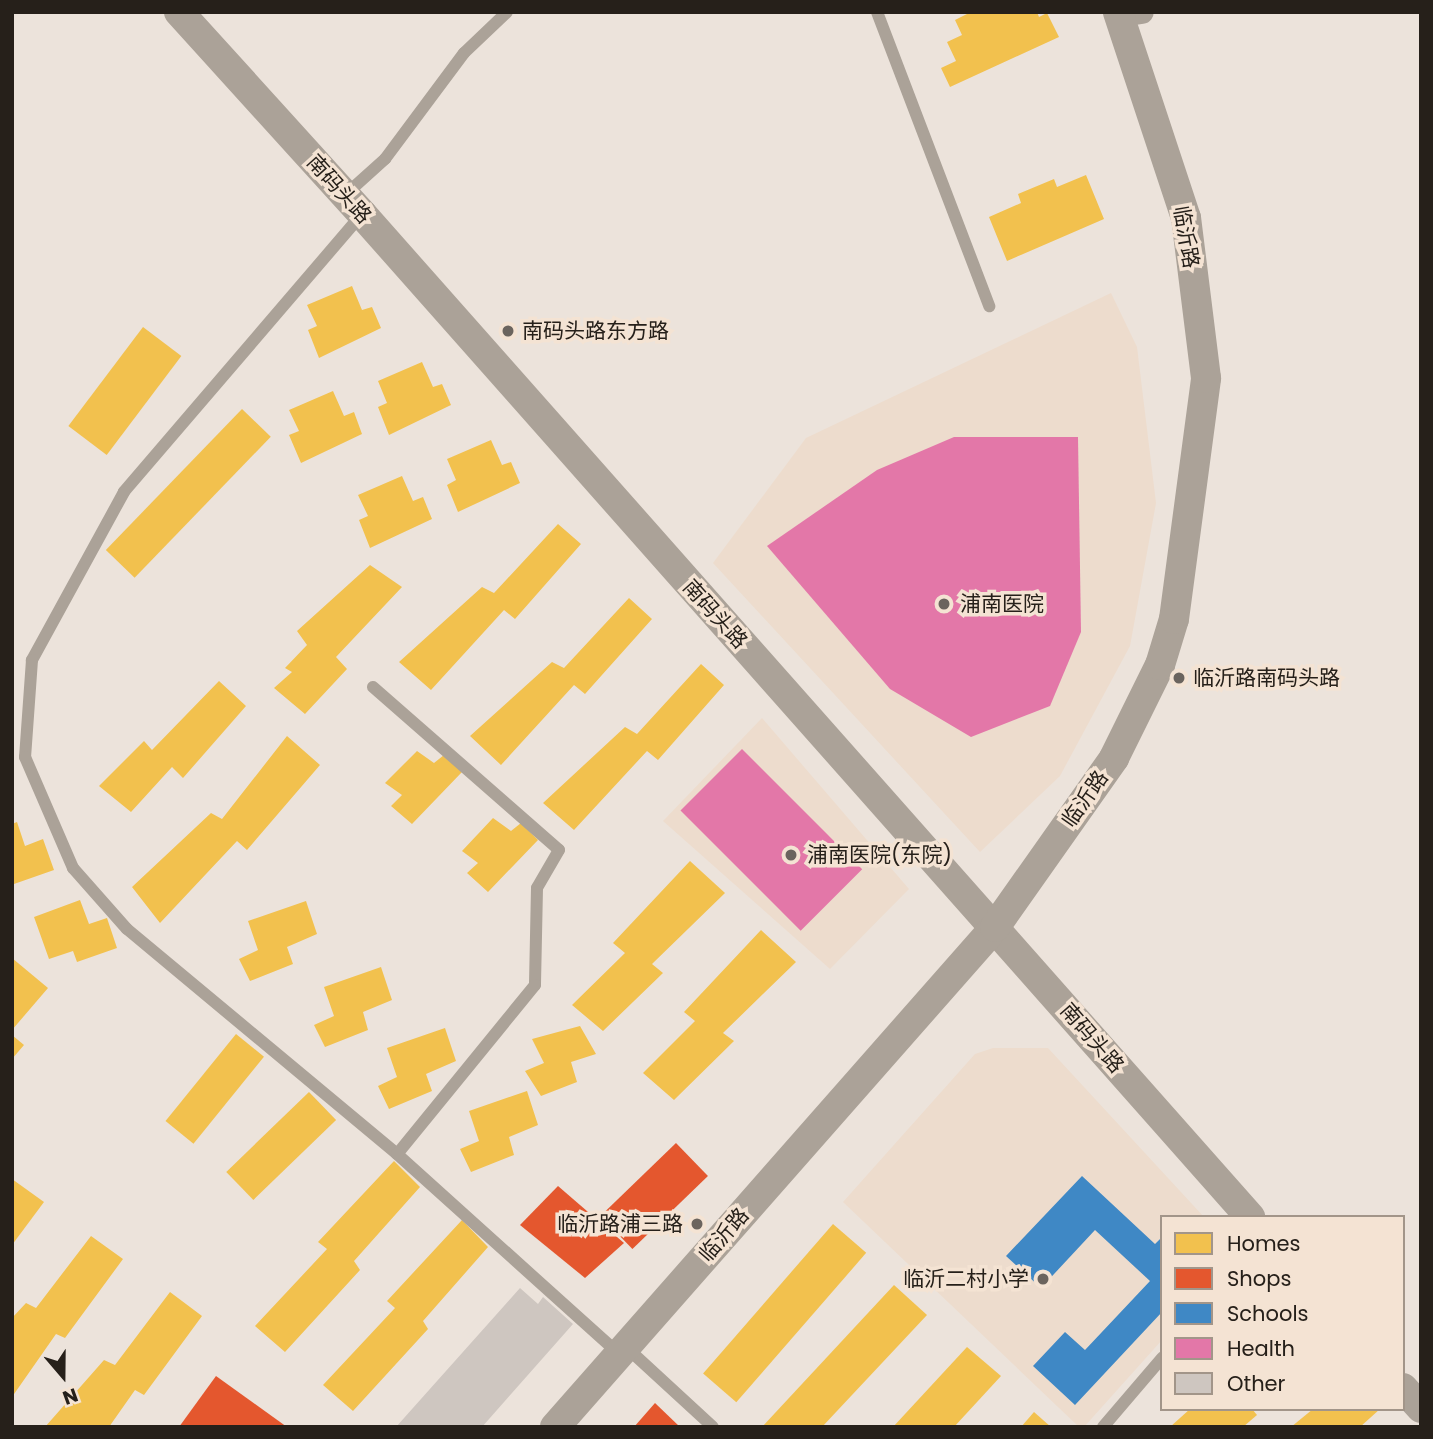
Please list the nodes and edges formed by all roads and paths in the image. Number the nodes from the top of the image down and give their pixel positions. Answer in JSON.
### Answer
{"nodes":[{"id":1,"x":179,"y":12,"type":"edge"},
{"id":2,"x":507,"y":12,"type":"edge"},
{"id":3,"x":877,"y":12,"type":"edge"},
{"id":4,"x":1127,"y":13,"type":"edge"},
{"id":5,"x":354,"y":205,"type":"junction"},
{"id":6,"x":989,"y":306,"type":"dead end"},
{"id":7,"x":373,"y":687,"type":"dead end"},
{"id":8,"x":995,"y":927,"type":"junction"},
{"id":9,"x":397,"y":1154,"type":"junction"},
{"id":10,"x":1248,"y":1215,"type":"edge"},
{"id":11,"x":623,"y":1351,"type":"junction"},
{"id":12,"x":1160,"y":1360,"type":"edge"},
{"id":13,"x":1405,"y":1390,"type":"edge"},
{"id":14,"x":1421,"y":1408,"type":"edge"},
{"id":15,"x":555,"y":1427,"type":"edge"},
{"id":16,"x":713,"y":1427,"type":"edge"},
{"id":17,"x":1103,"y":1427,"type":"edge"}],
"edges":[{"from":1,"to":5,"type":"street","name":"南码头路"},
{"from":2,"to":5,"type":"lane"},
{"from":3,"to":6,"type":"lane"},
{"from":4,"to":8,"type":"street","name":"临沂路"},
{"from":5,"to":8,"type":"street","name":"南码头路"},
{"from":5,"to":9,"type":"lane"},
{"from":7,"to":9,"type":"lane"},
{"from":8,"to":10,"type":"street","name":"南码头路"},
{"from":8,"to":11,"type":"street","name":"临沂路"},
{"from":9,"to":11,"type":"lane"},
{"from":11,"to":15,"type":"street","name":"临沂路"},
{"from":11,"to":16,"type":"lane"},
{"from":12,"to":17,"type":"lane"},
{"from":13,"to":14,"type":"street"}]}
